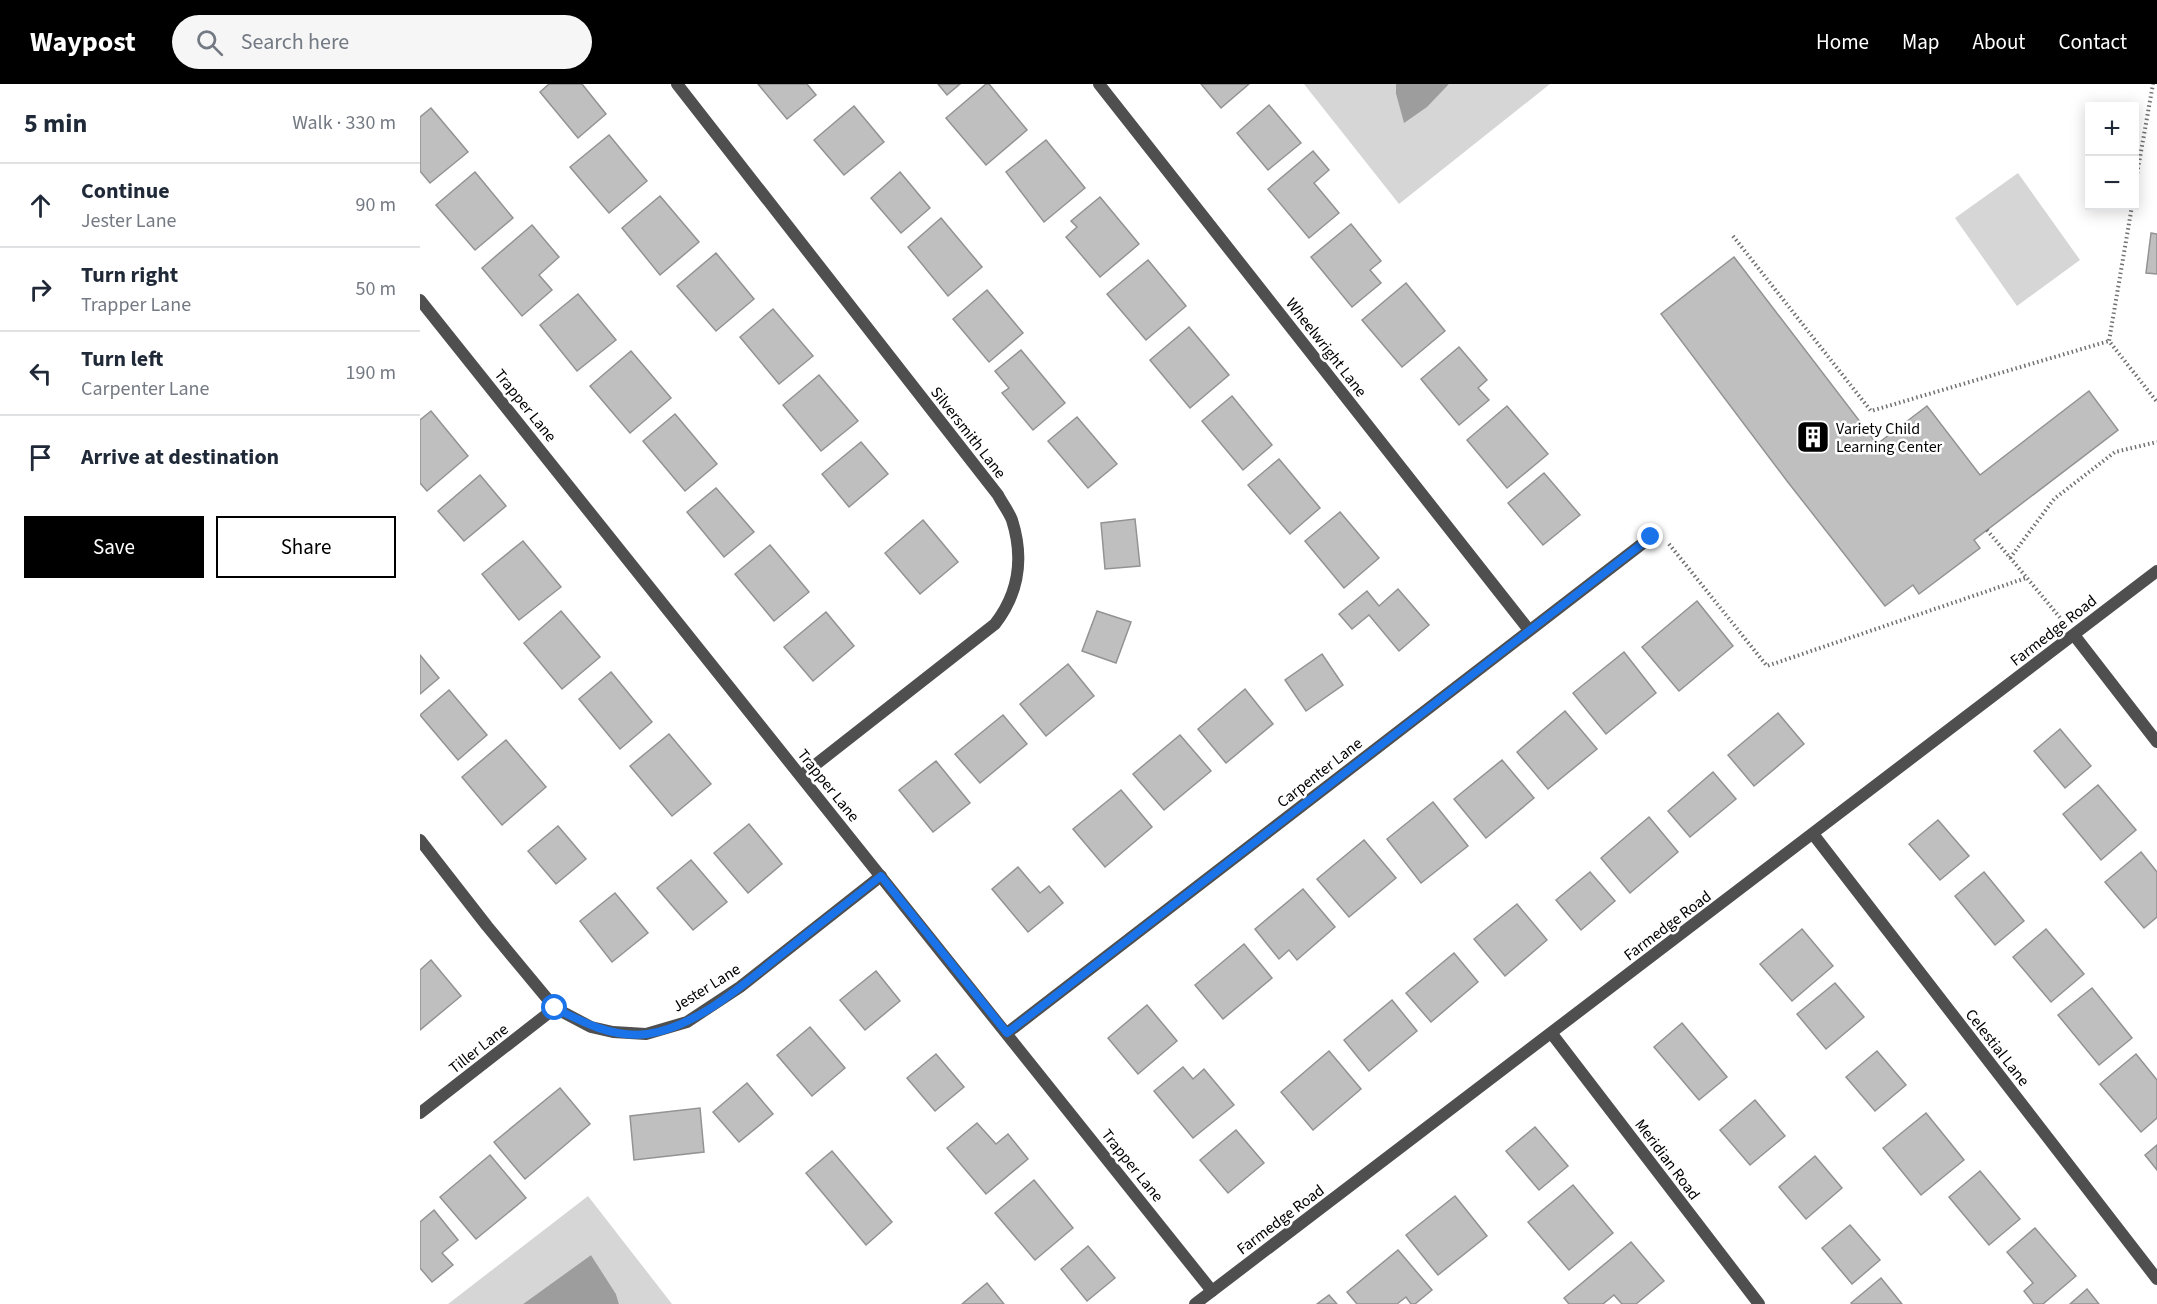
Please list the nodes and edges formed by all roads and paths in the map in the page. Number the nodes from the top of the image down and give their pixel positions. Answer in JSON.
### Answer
{"nodes":[{"id":1,"x":677,"y":84,"type":"edge"},
{"id":2,"x":1099,"y":84,"type":"edge"},
{"id":3,"x":2153,"y":84,"type":"edge"},
{"id":4,"x":2139,"y":164,"type":"edge"},
{"id":5,"x":2131,"y":210,"type":"edge"},
{"id":6,"x":1733,"y":236,"type":"dead end"},
{"id":7,"x":420,"y":300,"type":"edge"},
{"id":8,"x":2109,"y":341,"type":"junction"},
{"id":9,"x":2157,"y":402,"type":"edge"},
{"id":10,"x":2157,"y":442,"type":"edge"},
{"id":11,"x":1987,"y":530,"type":"dead end"},
{"id":12,"x":1651,"y":537,"type":"dead end"},
{"id":13,"x":1666,"y":540,"type":"dead end"},
{"id":14,"x":2010,"y":558,"type":"junction"},
{"id":15,"x":2157,"y":571,"type":"edge"},
{"id":16,"x":2026,"y":578,"type":"junction"},
{"id":17,"x":1529,"y":630,"type":"junction"},
{"id":18,"x":2074,"y":635,"type":"junction"},
{"id":19,"x":2157,"y":742,"type":"edge"},
{"id":20,"x":801,"y":776,"type":"junction"},
{"id":21,"x":1813,"y":834,"type":"junction"},
{"id":22,"x":420,"y":840,"type":"edge"},
{"id":23,"x":881,"y":876,"type":"junction"},
{"id":24,"x":555,"y":1008,"type":"junction"},
{"id":25,"x":1007,"y":1033,"type":"junction"},
{"id":26,"x":1552,"y":1034,"type":"junction"},
{"id":27,"x":420,"y":1113,"type":"edge"},
{"id":28,"x":2157,"y":1279,"type":"edge"},
{"id":29,"x":1212,"y":1291,"type":"junction"},
{"id":30,"x":1756,"y":1300,"type":"edge"},
{"id":31,"x":1195,"y":1304,"type":"edge"},
{"id":32,"x":1741,"y":1304,"type":"edge"}],
"edges":[{"from":1,"to":20,"type":"street","name":"Silversmith Lane"},
{"from":2,"to":17,"type":"street","name":"Wheelwright Lane"},
{"from":3,"to":4,"type":"path"},
{"from":5,"to":8,"type":"path"},
{"from":6,"to":8,"type":"path"},
{"from":7,"to":20,"type":"street","name":"Trapper Lane"},
{"from":8,"to":9,"type":"path"},
{"from":10,"to":14,"type":"path"},
{"from":11,"to":14,"type":"path"},
{"from":12,"to":17,"type":"street","name":"Carpenter Lane"},
{"from":13,"to":16,"type":"path"},
{"from":14,"to":16,"type":"path"},
{"from":15,"to":18,"type":"street","name":"Farmedge Road"},
{"from":16,"to":18,"type":"path"},
{"from":17,"to":25,"type":"street","name":"Carpenter Lane"},
{"from":18,"to":19,"type":"street"},
{"from":18,"to":21,"type":"street","name":"Farmedge Road"},
{"from":20,"to":23,"type":"street","name":"Trapper Lane"},
{"from":21,"to":26,"type":"street","name":"Farmedge Road"},
{"from":21,"to":28,"type":"street","name":"Celestial Lane"},
{"from":22,"to":24,"type":"street","name":"Jester Lane"},
{"from":23,"to":24,"type":"street","name":"Jester Lane"},
{"from":23,"to":25,"type":"street","name":"Trapper Lane"},
{"from":24,"to":27,"type":"street","name":"Tiller Lane"},
{"from":25,"to":29,"type":"street","name":"Trapper Lane"},
{"from":26,"to":29,"type":"street","name":"Farmedge Road"},
{"from":26,"to":30,"type":"street","name":"Meridian Road"},
{"from":29,"to":31,"type":"street","name":"Farmedge Road"},
{"from":30,"to":32,"type":"street"}]}
